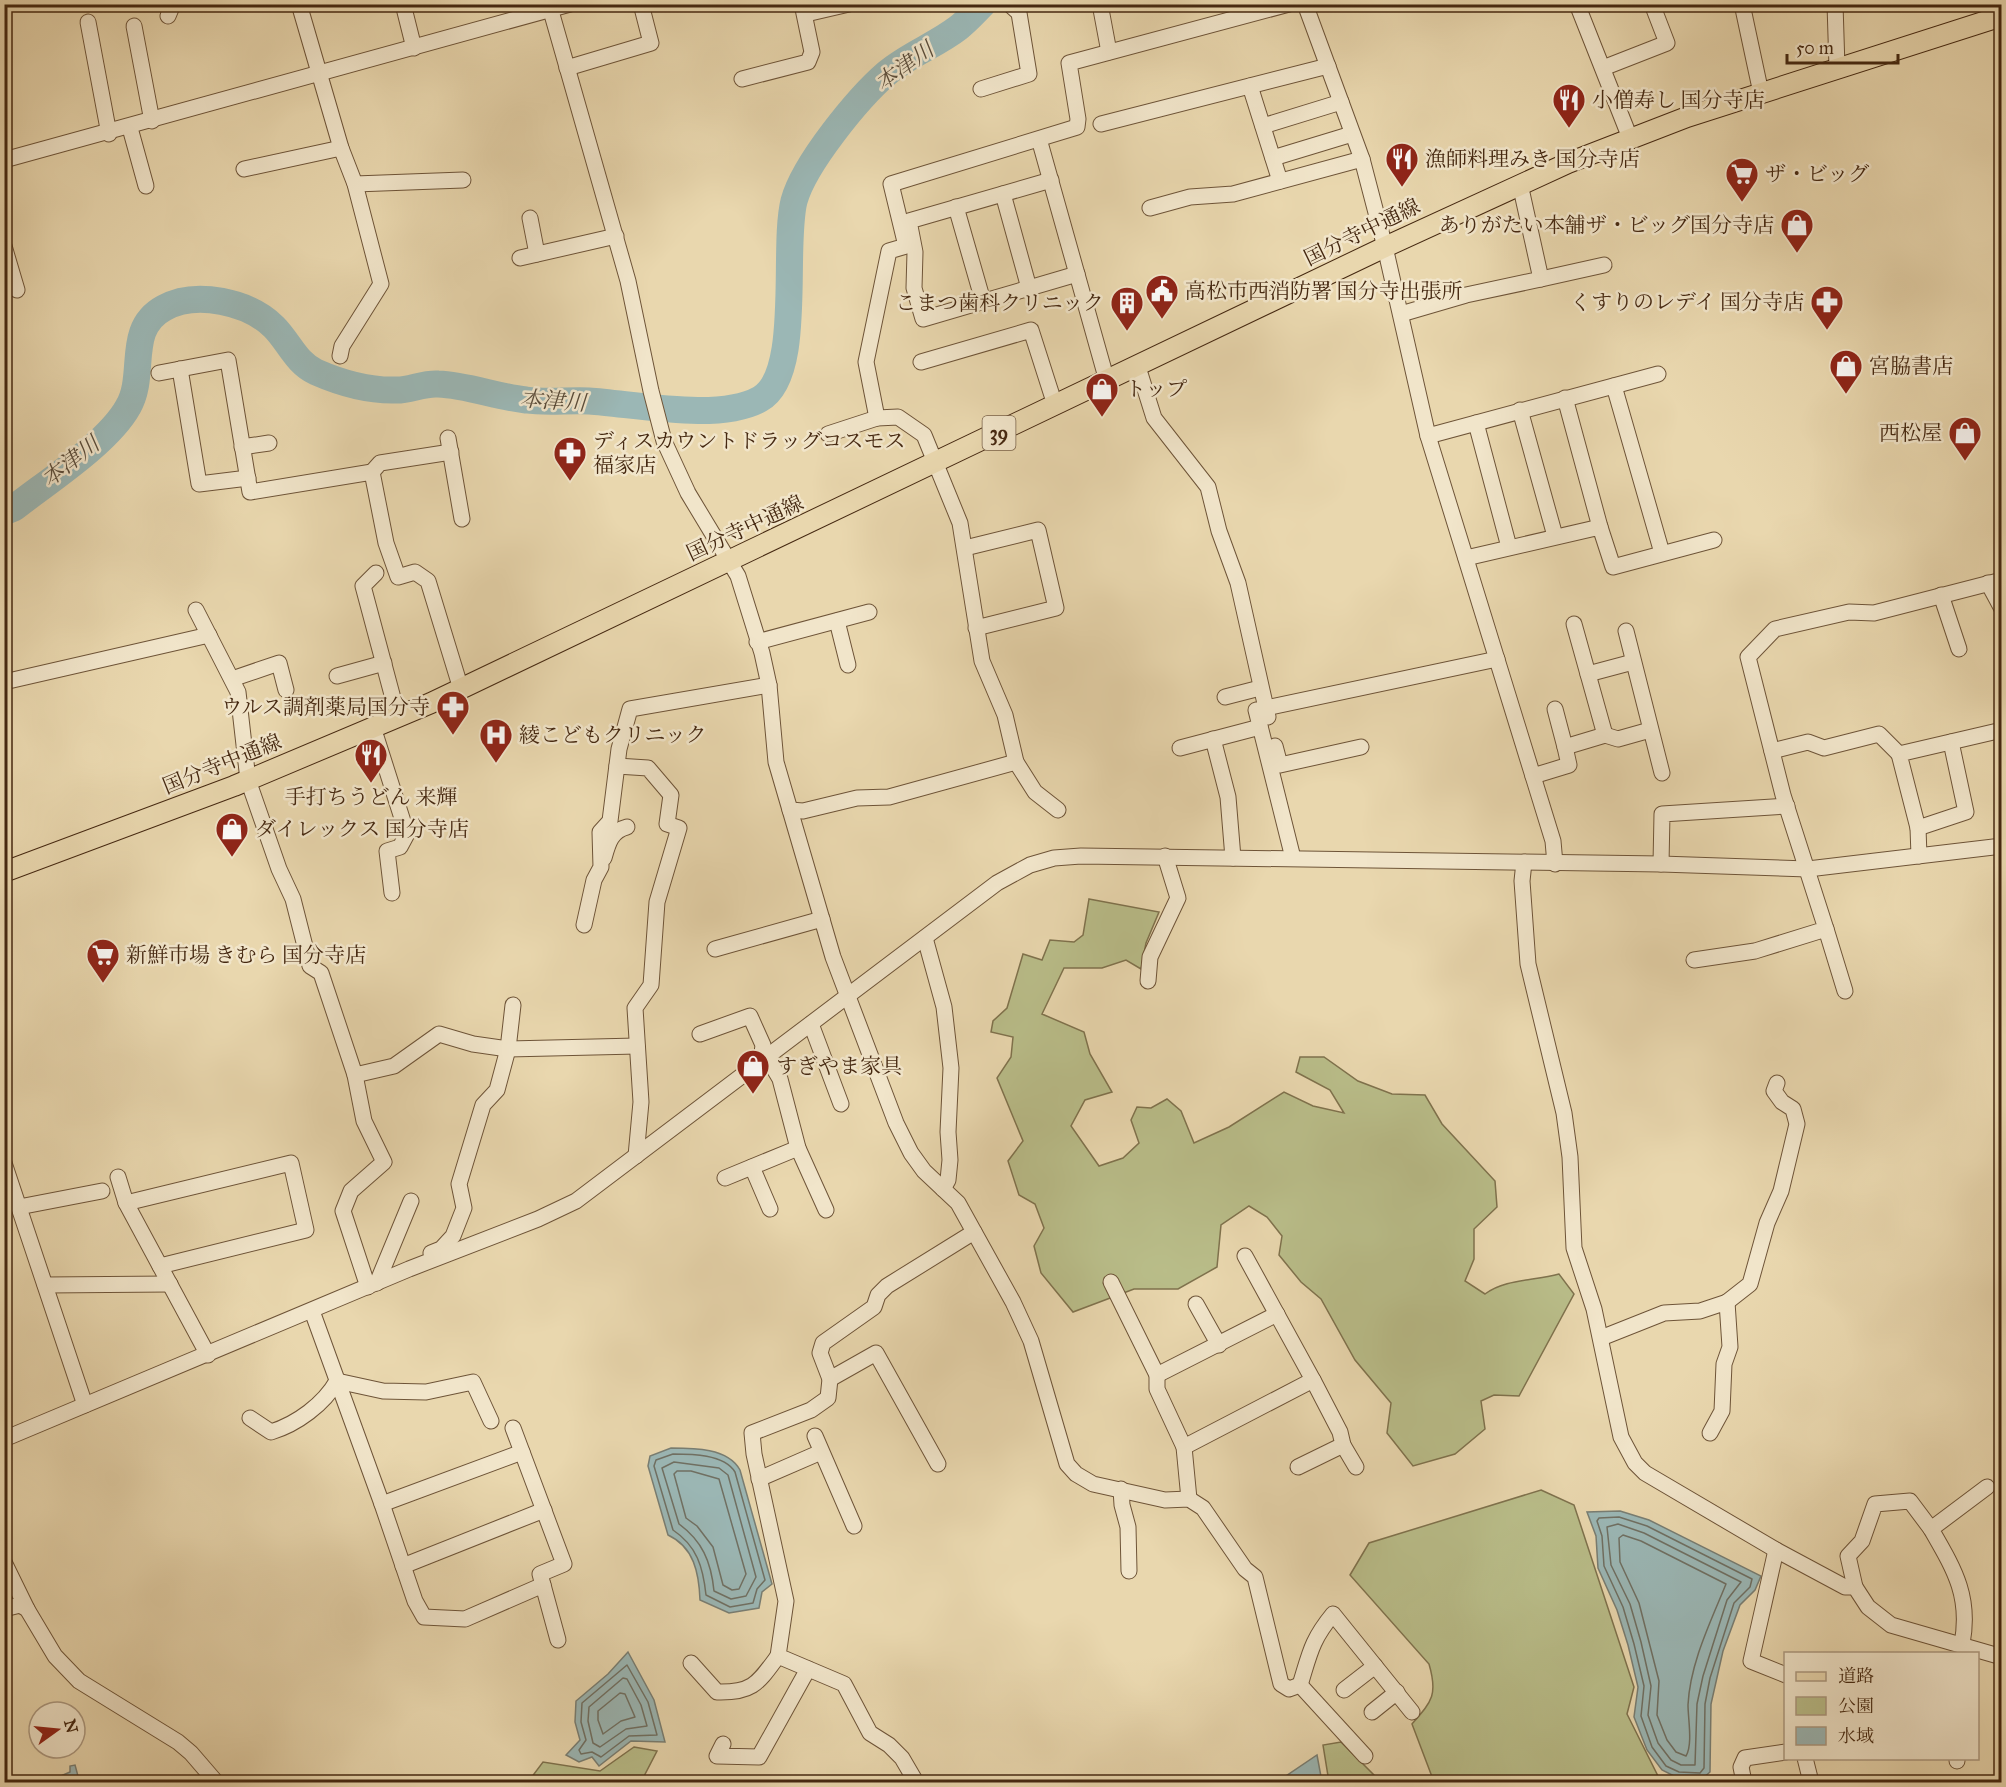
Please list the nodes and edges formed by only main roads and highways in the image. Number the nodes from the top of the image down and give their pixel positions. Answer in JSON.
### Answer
{"nodes":[{"id":1,"x":2001,"y":16,"type":"edge"},
{"id":2,"x":4,"y":872,"type":"edge"}],
"edges":[{"from":1,"to":2,"type":"main road","name":"国分寺中通線","number":"39"}]}
